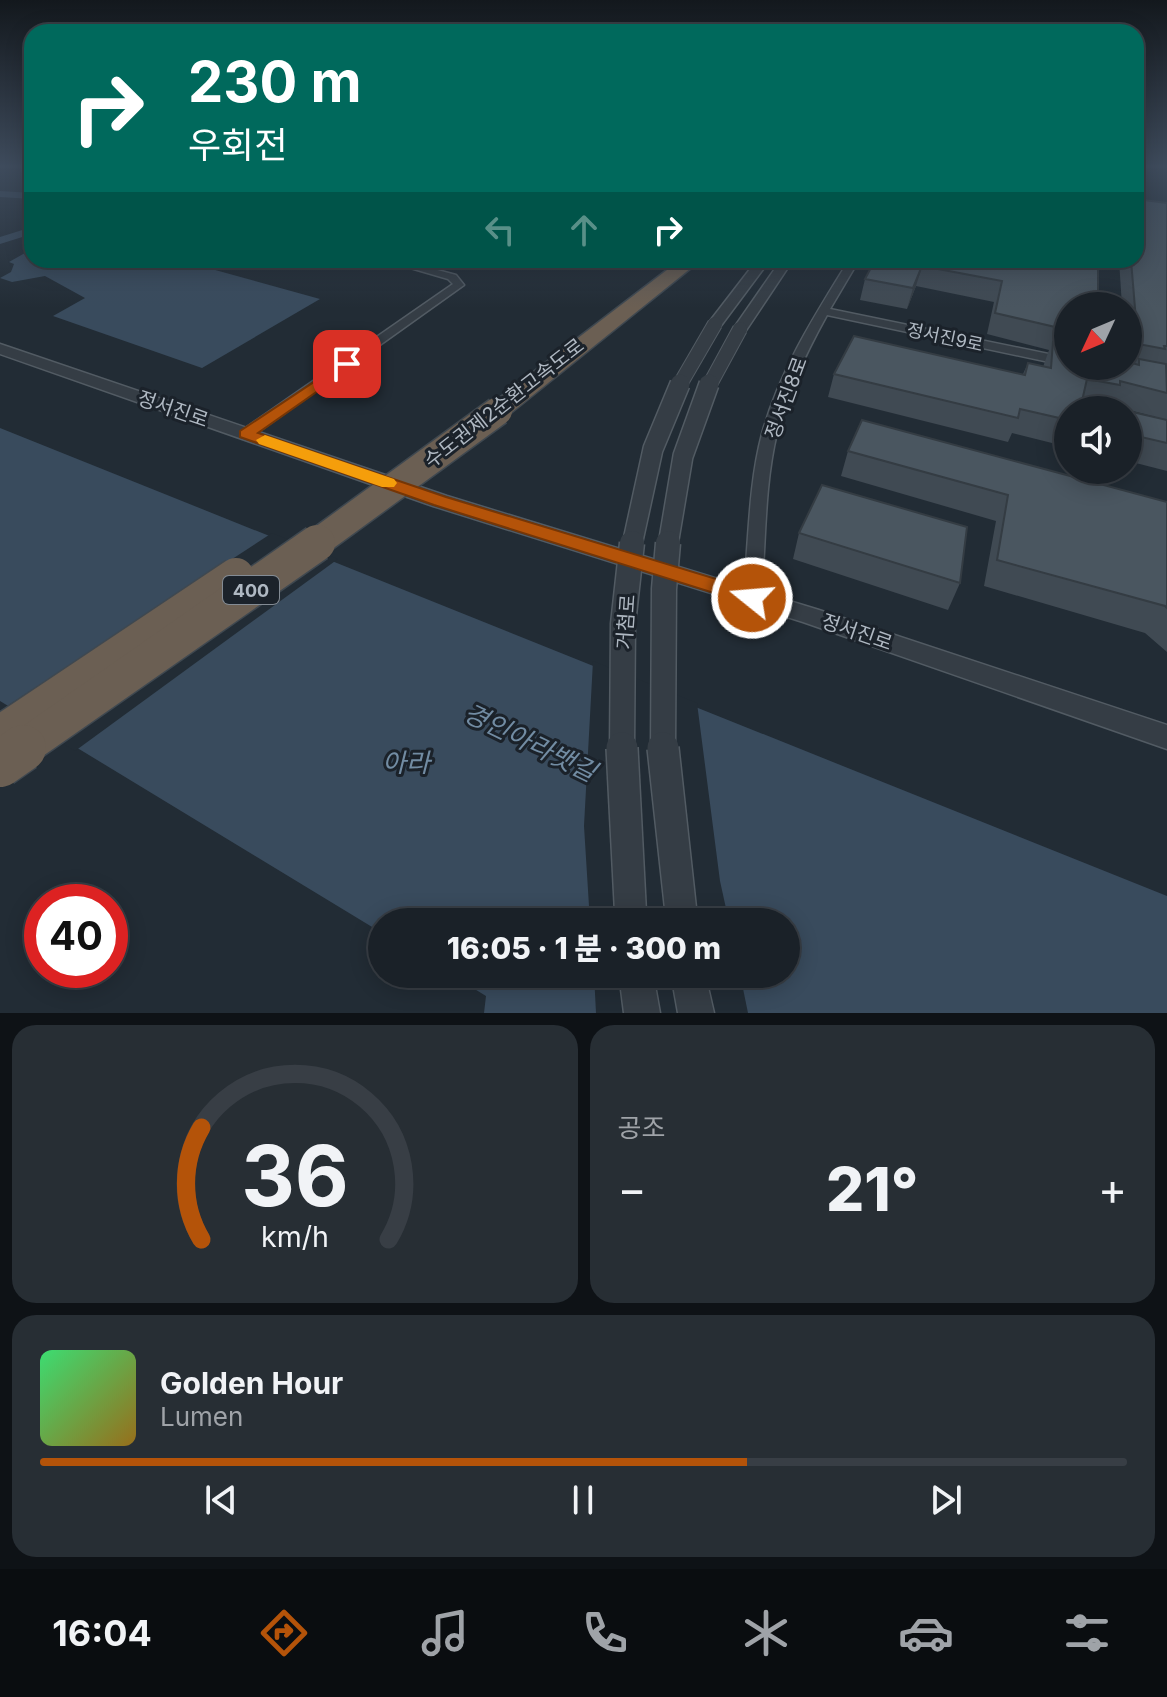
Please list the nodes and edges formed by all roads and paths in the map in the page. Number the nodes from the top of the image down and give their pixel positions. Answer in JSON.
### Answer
{"nodes":[{"id":1,"x":418,"y":268,"type":"edge"},
{"id":2,"x":659,"y":268,"type":"edge"},
{"id":3,"x":682,"y":268,"type":"edge"},
{"id":4,"x":758,"y":268,"type":"edge"},
{"id":5,"x":782,"y":268,"type":"edge"},
{"id":6,"x":849,"y":268,"type":"edge"},
{"id":7,"x":823,"y":311,"type":"junction"},
{"id":8,"x":0,"y":349,"type":"edge"},
{"id":9,"x":1054,"y":359,"type":"edge"},
{"id":10,"x":246,"y":434,"type":"junction"},
{"id":11,"x":752,"y":598,"type":"junction"},
{"id":12,"x":0,"y":734,"type":"edge"},
{"id":13,"x":1167,"y":737,"type":"edge"},
{"id":14,"x":0,"y":764,"type":"edge"},
{"id":15,"x":630,"y":908,"type":"edge"},
{"id":16,"x":680,"y":908,"type":"edge"},
{"id":17,"x":638,"y":988,"type":"edge"},
{"id":18,"x":691,"y":988,"type":"edge"},
{"id":19,"x":642,"y":1013,"type":"edge"},
{"id":20,"x":696,"y":1013,"type":"edge"}],
"edges":[{"from":1,"to":10,"type":"street"},
{"from":2,"to":12,"type":"highway","name":"수도권제2순환고속도로","number":"400","bridge":true},
{"from":3,"to":14,"type":"highway","name":"수도권제2순환고속도로","number":"400","bridge":true},
{"from":4,"to":15,"type":"street","name":"거첨로","bridge":true},
{"from":5,"to":16,"type":"street","name":"거첨로","bridge":true},
{"from":6,"to":7,"type":"street","name":"정서진8로"},
{"from":7,"to":9,"type":"street","name":"정서진9로"},
{"from":7,"to":11,"type":"street","name":"정서진8로"},
{"from":8,"to":10,"type":"street","name":"정서진로"},
{"from":10,"to":11,"type":"street","name":"정서진로"},
{"from":11,"to":13,"type":"street","name":"정서진로"},
{"from":17,"to":19,"type":"street"},
{"from":18,"to":20,"type":"street"}]}
